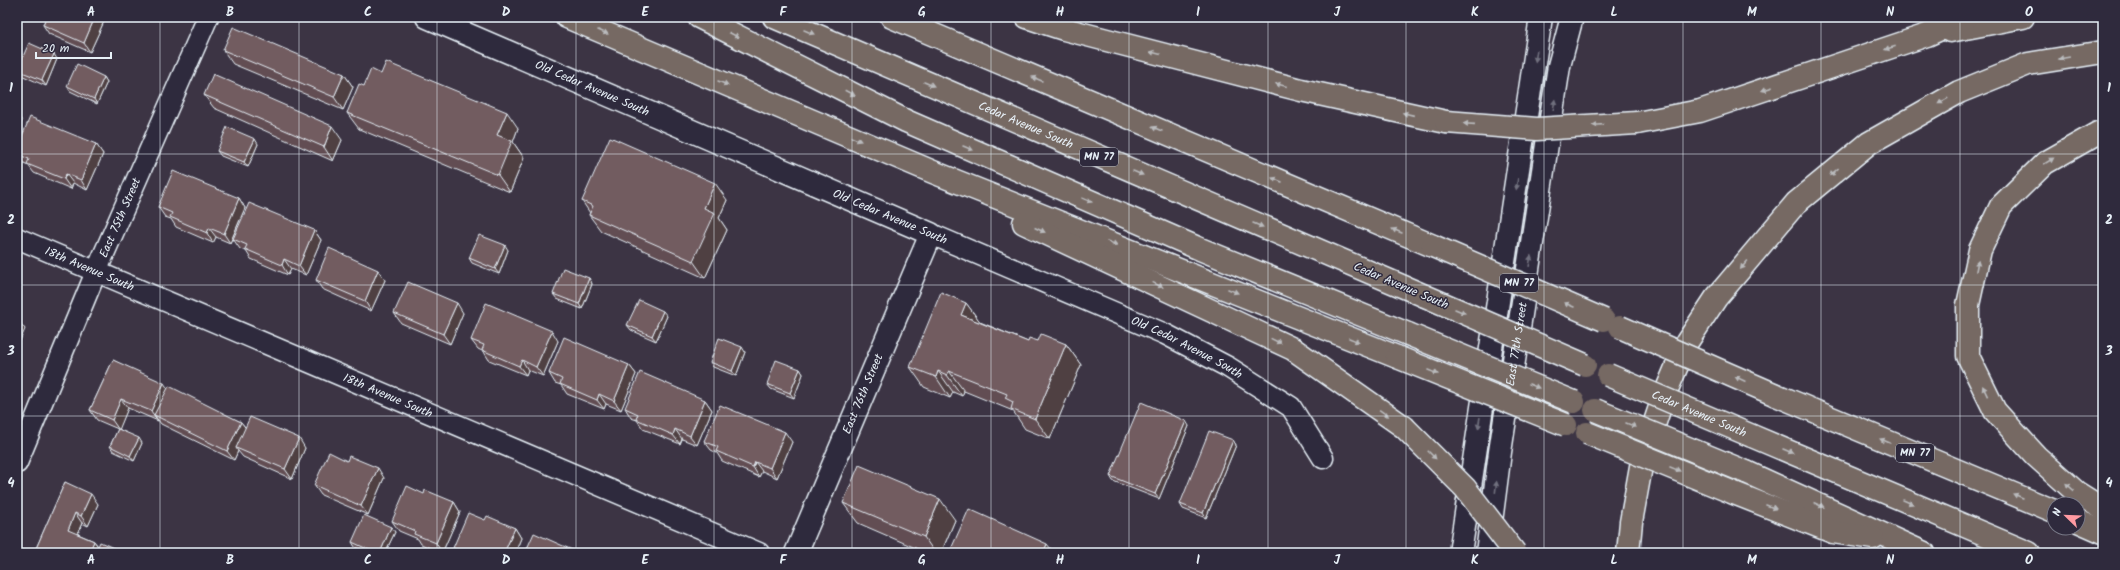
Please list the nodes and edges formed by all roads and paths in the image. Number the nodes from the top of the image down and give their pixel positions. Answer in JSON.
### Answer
{"nodes":[{"id":1,"x":208,"y":17,"type":"edge"},
{"id":2,"x":427,"y":17,"type":"edge"},
{"id":3,"x":567,"y":17,"type":"edge"},
{"id":4,"x":699,"y":17,"type":"edge"},
{"id":5,"x":774,"y":17,"type":"edge"},
{"id":6,"x":892,"y":17,"type":"edge"},
{"id":7,"x":1027,"y":17,"type":"edge"},
{"id":8,"x":1541,"y":17,"type":"edge"},
{"id":9,"x":1572,"y":17,"type":"edge"},
{"id":10,"x":1967,"y":17,"type":"edge"},
{"id":11,"x":2023,"y":17,"type":"edge"},
{"id":12,"x":1927,"y":35,"type":"junction"},
{"id":13,"x":2103,"y":52,"type":"edge"},
{"id":14,"x":2103,"y":133,"type":"edge"},
{"id":15,"x":933,"y":172,"type":"junction"},
{"id":16,"x":931,"y":234,"type":"junction"},
{"id":17,"x":17,"y":238,"type":"edge"},
{"id":18,"x":96,"y":272,"type":"junction"},
{"id":19,"x":1323,"y":458,"type":"dead end"},
{"id":20,"x":17,"y":463,"type":"edge"},
{"id":21,"x":2046,"y":508,"type":"edge"},
{"id":22,"x":2103,"y":509,"type":"edge"},
{"id":23,"x":2086,"y":525,"type":"edge"},
{"id":24,"x":2103,"y":532,"type":"edge"},
{"id":25,"x":1902,"y":543,"type":"junction"},
{"id":26,"x":760,"y":553,"type":"edge"},
{"id":27,"x":796,"y":553,"type":"edge"},
{"id":28,"x":1460,"y":553,"type":"edge"},
{"id":29,"x":1487,"y":553,"type":"edge"},
{"id":30,"x":1515,"y":553,"type":"edge"},
{"id":31,"x":1628,"y":553,"type":"edge"},
{"id":32,"x":1924,"y":553,"type":"edge"},
{"id":33,"x":2029,"y":553,"type":"edge"}],
"edges":[{"from":1,"to":18,"type":"street","name":"East 75th Street"},
{"from":2,"to":16,"type":"street","name":"Old Cedar Avenue South"},
{"from":3,"to":15,"type":"highway","one_way":true},
{"from":4,"to":25,"type":"highway","one_way":true,"bridge":true},
{"from":5,"to":33,"type":"highway","name":"Cedar Avenue South","number":"MN 77","one_way":true,"bridge":true},
{"from":21,"to":6,"type":"highway","number":"MN 77","one_way":true,"bridge":true},
{"from":12,"to":7,"type":"highway","one_way":true,"bridge":true},
{"from":8,"to":28,"type":"street","name":"East 77th Street","one_way":true},
{"from":29,"to":9,"type":"street","name":"East 77th Street","one_way":true},
{"from":10,"to":12,"type":"highway"},
{"from":11,"to":12,"type":"highway"},
{"from":13,"to":31,"type":"highway","one_way":true},
{"from":22,"to":14,"type":"highway","one_way":true},
{"from":15,"to":25,"type":"highway","one_way":true,"bridge":true},
{"from":15,"to":30,"type":"highway","one_way":true,"bridge":true},
{"from":16,"to":19,"type":"street","name":"Old Cedar Avenue South"},
{"from":16,"to":27,"type":"street","name":"East 76th Street"},
{"from":17,"to":18,"type":"street","name":"18th Avenue South"},
{"from":18,"to":20,"type":"street","name":"East 75th Street"},
{"from":18,"to":26,"type":"street","name":"18th Avenue South"},
{"from":23,"to":24,"type":"highway"},
{"from":25,"to":32,"type":"highway"}]}
